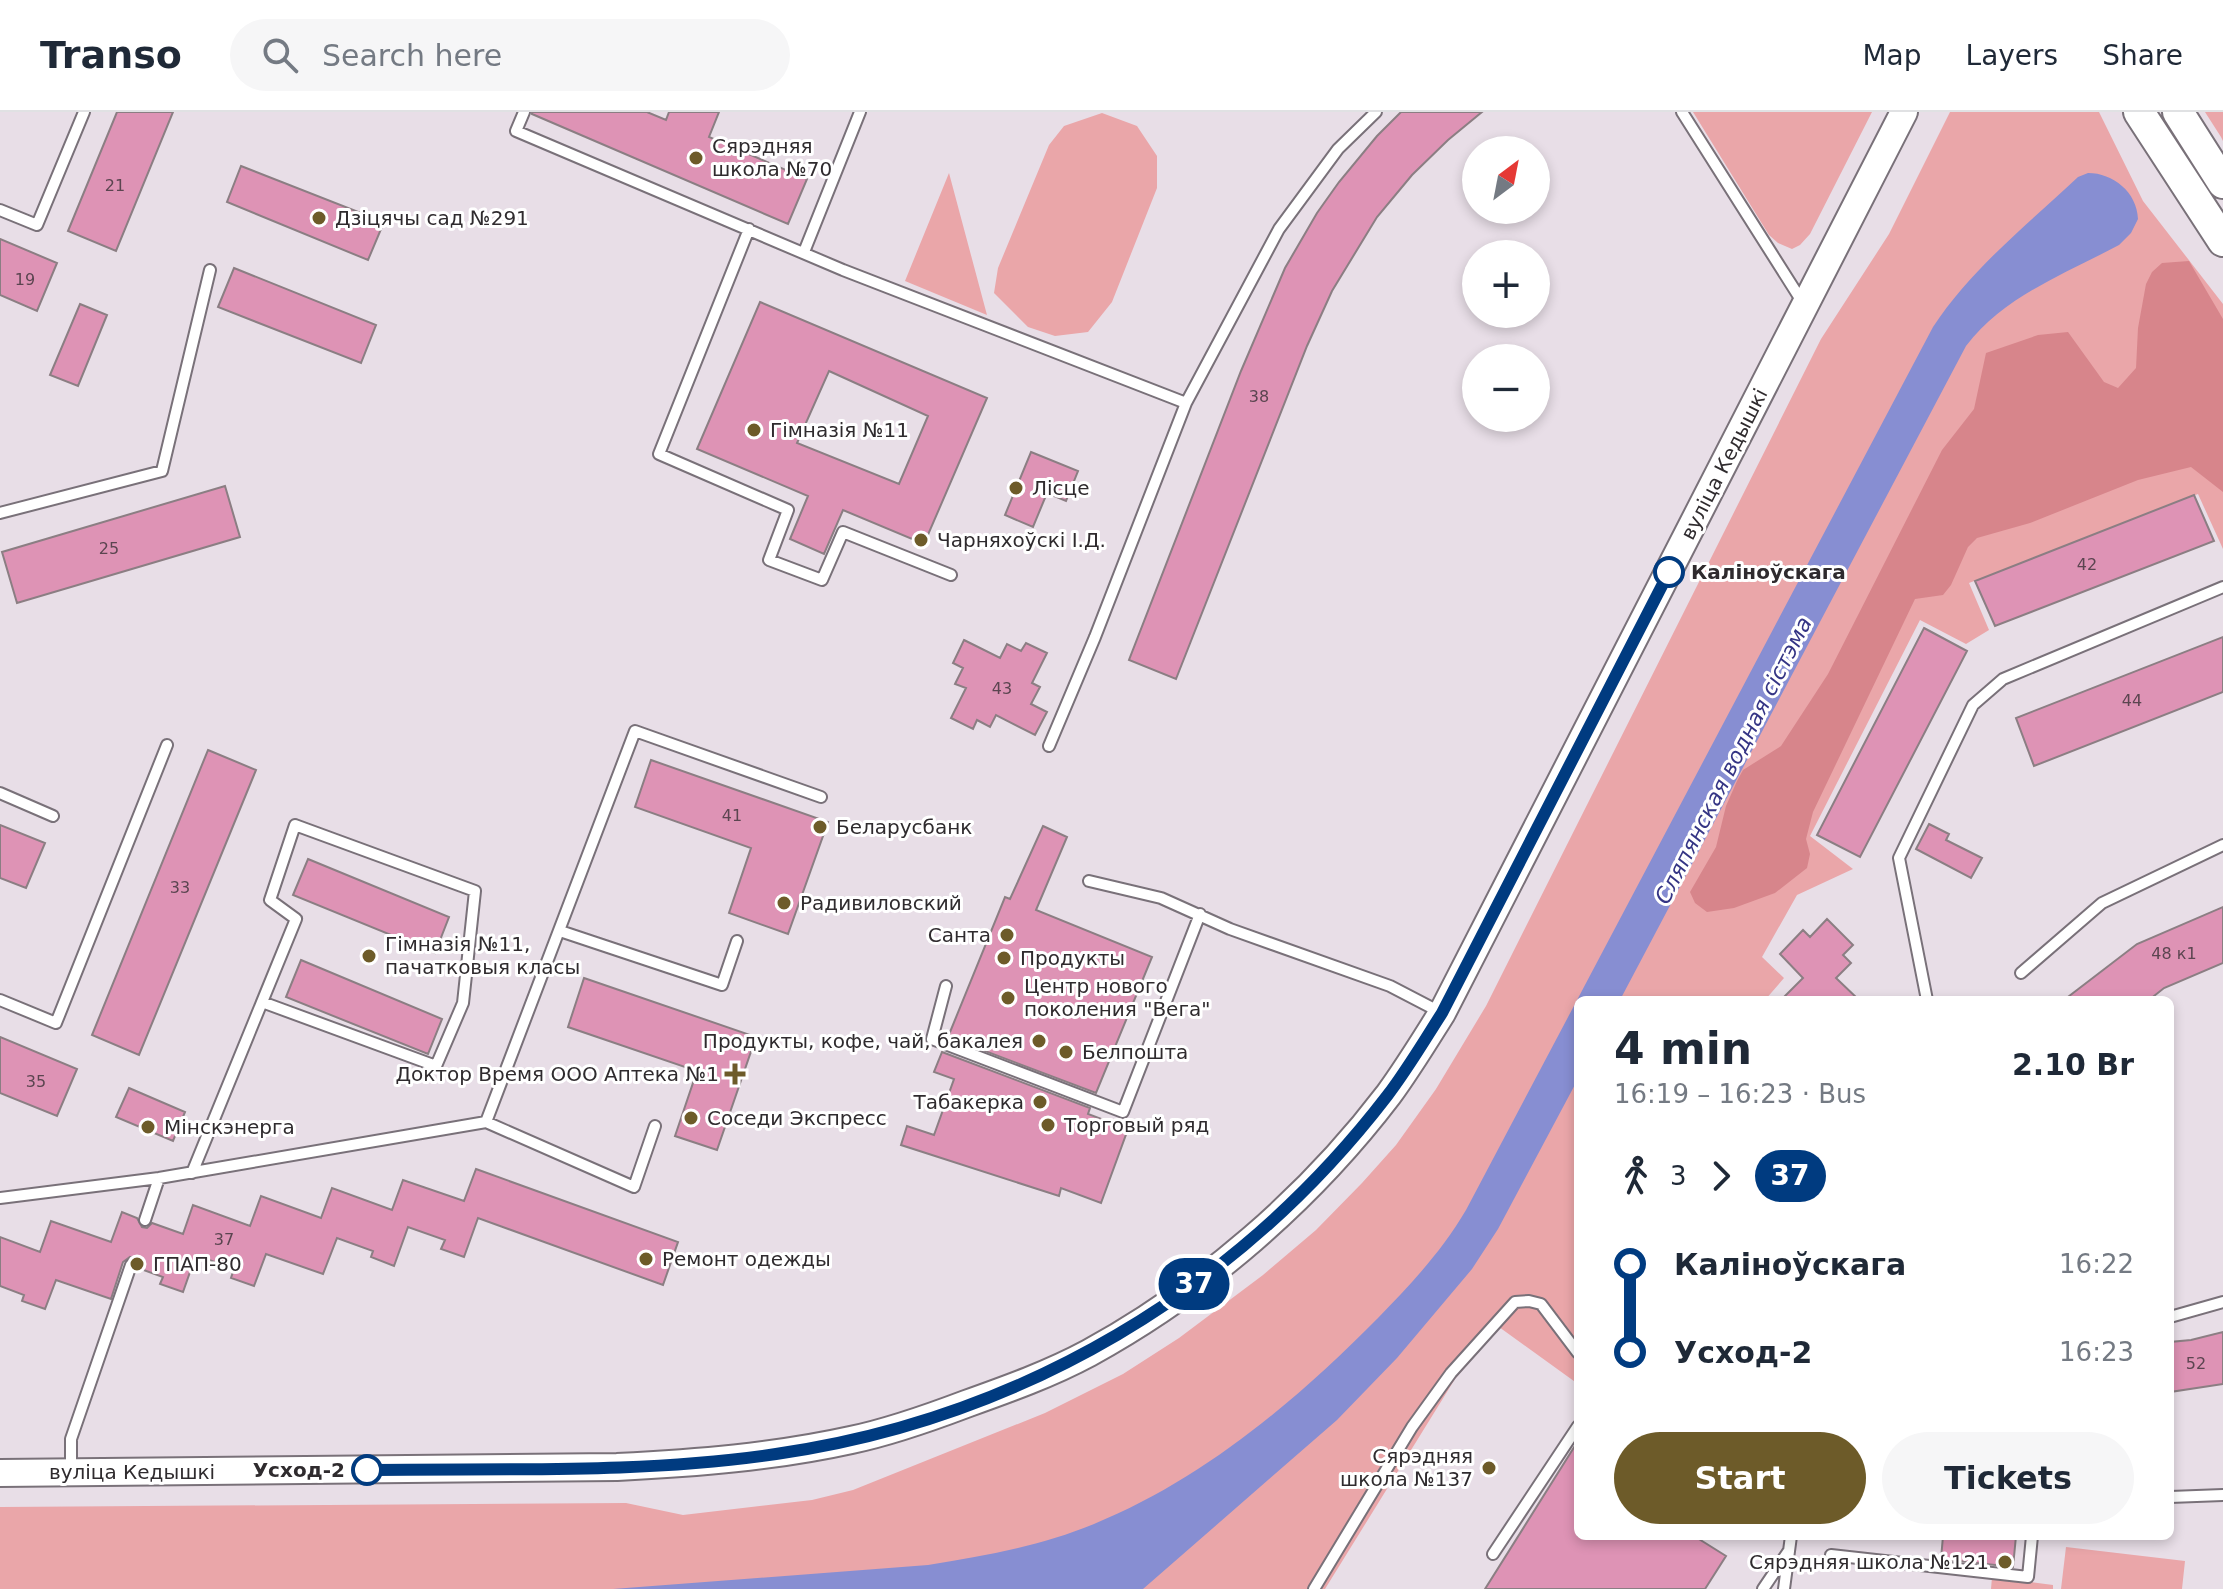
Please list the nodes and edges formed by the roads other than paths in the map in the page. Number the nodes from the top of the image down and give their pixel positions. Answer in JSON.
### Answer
{"nodes":[{"id":1,"x":84,"y":112,"type":"edge"},
{"id":2,"x":524,"y":112,"type":"edge"},
{"id":3,"x":860,"y":112,"type":"edge"},
{"id":4,"x":1376,"y":112,"type":"edge"},
{"id":5,"x":1682,"y":112,"type":"edge"},
{"id":6,"x":1904,"y":112,"type":"edge"},
{"id":7,"x":2139,"y":112,"type":"edge"},
{"id":8,"x":2178,"y":112,"type":"edge"},
{"id":9,"x":2223,"y":183,"type":"edge"},
{"id":10,"x":0,"y":210,"type":"edge"},
{"id":11,"x":749,"y":229,"type":"junction"},
{"id":12,"x":2223,"y":241,"type":"edge"},
{"id":13,"x":804,"y":252,"type":"junction"},
{"id":14,"x":210,"y":270,"type":"dead end"},
{"id":15,"x":1804,"y":304,"type":"junction"},
{"id":16,"x":1186,"y":403,"type":"junction"},
{"id":17,"x":0,"y":513,"type":"edge"},
{"id":18,"x":951,"y":575,"type":"dead end"},
{"id":19,"x":2223,"y":587,"type":"edge"},
{"id":20,"x":167,"y":745,"type":"dead end"},
{"id":21,"x":1049,"y":746,"type":"dead end"},
{"id":22,"x":0,"y":793,"type":"edge"},
{"id":23,"x":821,"y":797,"type":"dead end"},
{"id":24,"x":53,"y":816,"type":"dead end"},
{"id":25,"x":2223,"y":845,"type":"edge"},
{"id":26,"x":1089,"y":881,"type":"dead end"},
{"id":27,"x":1200,"y":914,"type":"junction"},
{"id":28,"x":560,"y":931,"type":"junction"},
{"id":29,"x":737,"y":941,"type":"dead end"},
{"id":30,"x":2021,"y":973,"type":"dead end"},
{"id":31,"x":946,"y":986,"type":"dead end"},
{"id":32,"x":1923,"y":996,"type":"edge"},
{"id":33,"x":0,"y":1000,"type":"edge"},
{"id":34,"x":262,"y":1002,"type":"junction"},
{"id":35,"x":1442,"y":1013,"type":"junction"},
{"id":36,"x":486,"y":1122,"type":"junction"},
{"id":37,"x":655,"y":1126,"type":"dead end"},
{"id":38,"x":192,"y":1173,"type":"junction"},
{"id":39,"x":159,"y":1178,"type":"junction"},
{"id":40,"x":0,"y":1198,"type":"edge"},
{"id":41,"x":145,"y":1220,"type":"dead end"},
{"id":42,"x":131,"y":1265,"type":"dead end"},
{"id":43,"x":2223,"y":1302,"type":"edge"},
{"id":44,"x":2174,"y":1316,"type":"edge"},
{"id":45,"x":1574,"y":1348,"type":"edge"},
{"id":46,"x":1574,"y":1432,"type":"edge"},
{"id":47,"x":71,"y":1472,"type":"junction"},
{"id":48,"x":0,"y":1473,"type":"edge"},
{"id":49,"x":2223,"y":1495,"type":"edge"},
{"id":50,"x":2174,"y":1497,"type":"edge"},
{"id":51,"x":1790,"y":1540,"type":"edge"},
{"id":52,"x":2032,"y":1540,"type":"edge"},
{"id":53,"x":1789,"y":1551,"type":"junction"},
{"id":54,"x":1493,"y":1554,"type":"dead end"},
{"id":55,"x":1831,"y":1555,"type":"dead end"},
{"id":56,"x":1314,"y":1589,"type":"edge"},
{"id":57,"x":1763,"y":1589,"type":"edge"},
{"id":58,"x":1784,"y":1589,"type":"edge"}],
"edges":[{"from":1,"to":10,"type":"lane"},
{"from":2,"to":11,"type":"lane"},
{"from":3,"to":13,"type":"lane"},
{"from":4,"to":16,"type":"lane"},
{"from":5,"to":15,"type":"lane"},
{"from":6,"to":15,"type":"street","name":"вуліца Кедышкі"},
{"from":7,"to":12,"type":"main road"},
{"from":8,"to":9,"type":"main road"},
{"from":11,"to":13,"type":"lane"},
{"from":11,"to":18,"type":"lane"},
{"from":13,"to":16,"type":"lane"},
{"from":14,"to":17,"type":"lane"},
{"from":15,"to":35,"type":"street","name":"вуліца Кедышкі"},
{"from":16,"to":21,"type":"lane"},
{"from":19,"to":32,"type":"lane"},
{"from":20,"to":33,"type":"lane"},
{"from":22,"to":24,"type":"lane"},
{"from":23,"to":28,"type":"lane"},
{"from":25,"to":30,"type":"lane"},
{"from":26,"to":27,"type":"lane"},
{"from":27,"to":31,"type":"lane"},
{"from":27,"to":35,"type":"lane"},
{"from":28,"to":29,"type":"lane"},
{"from":28,"to":36,"type":"lane"},
{"from":34,"to":34,"type":"lane"},
{"from":34,"to":38,"type":"lane"},
{"from":35,"to":47,"type":"street","name":"вуліца Кедышкі"},
{"from":36,"to":37,"type":"lane"},
{"from":36,"to":38,"type":"lane"},
{"from":38,"to":39,"type":"lane"},
{"from":39,"to":40,"type":"lane"},
{"from":39,"to":41,"type":"lane"},
{"from":42,"to":47,"type":"lane"},
{"from":43,"to":44,"type":"lane"},
{"from":45,"to":56,"type":"lane"},
{"from":46,"to":54,"type":"lane"},
{"from":47,"to":48,"type":"street","name":"вуліца Кедышкі"},
{"from":49,"to":50,"type":"lane"},
{"from":51,"to":53,"type":"lane"},
{"from":52,"to":55,"type":"lane"},
{"from":53,"to":57,"type":"lane"},
{"from":53,"to":58,"type":"lane"}]}
